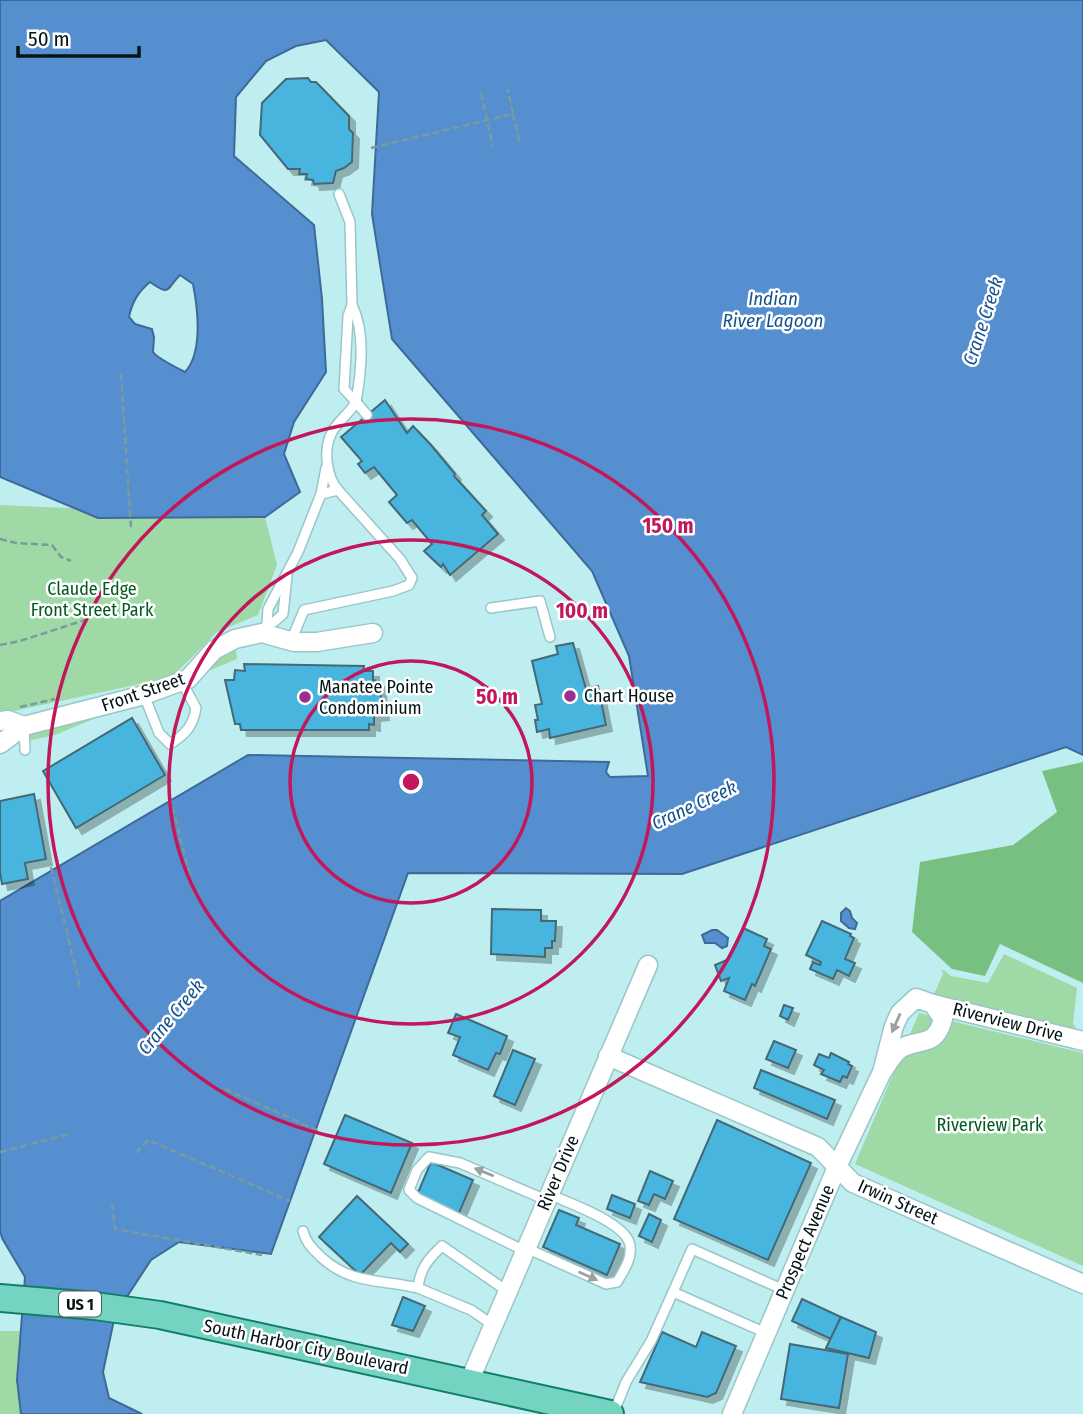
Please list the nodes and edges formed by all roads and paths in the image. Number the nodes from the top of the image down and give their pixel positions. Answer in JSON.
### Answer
{"nodes":[{"id":1,"x":508,"y":89,"type":"dead end"},
{"id":2,"x":481,"y":93,"type":"dead end"},
{"id":3,"x":513,"y":114,"type":"junction"},
{"id":4,"x":487,"y":120,"type":"junction"},
{"id":5,"x":519,"y":141,"type":"dead end"},
{"id":6,"x":494,"y":146,"type":"dead end"},
{"id":7,"x":371,"y":148,"type":"dead end"},
{"id":8,"x":339,"y":194,"type":"dead end"},
{"id":9,"x":352,"y":305,"type":"junction"},
{"id":10,"x":121,"y":374,"type":"dead end"},
{"id":11,"x":356,"y":402,"type":"junction"},
{"id":12,"x":367,"y":415,"type":"dead end"},
{"id":13,"x":327,"y":466,"type":"junction"},
{"id":14,"x":338,"y":490,"type":"junction"},
{"id":15,"x":321,"y":494,"type":"junction"},
{"id":16,"x":131,"y":527,"type":"dead end"},
{"id":17,"x":0,"y":539,"type":"edge"},
{"id":18,"x":71,"y":561,"type":"dead end"},
{"id":19,"x":287,"y":574,"type":"junction"},
{"id":20,"x":491,"y":608,"type":"dead end"},
{"id":21,"x":85,"y":620,"type":"dead end"},
{"id":22,"x":264,"y":628,"type":"junction"},
{"id":23,"x":373,"y":633,"type":"dead end"},
{"id":24,"x":550,"y":637,"type":"dead end"},
{"id":25,"x":290,"y":641,"type":"junction"},
{"id":26,"x":0,"y":645,"type":"edge"},
{"id":27,"x":181,"y":682,"type":"junction"},
{"id":28,"x":144,"y":695,"type":"junction"},
{"id":29,"x":0,"y":721,"type":"edge"},
{"id":30,"x":24,"y":726,"type":"junction"},
{"id":31,"x":0,"y":744,"type":"edge"},
{"id":32,"x":25,"y":750,"type":"dead end"},
{"id":33,"x":170,"y":797,"type":"dead end"},
{"id":34,"x":51,"y":867,"type":"dead end"},
{"id":35,"x":195,"y":895,"type":"dead end"},
{"id":36,"x":648,"y":965,"type":"dead end"},
{"id":37,"x":80,"y":986,"type":"dead end"},
{"id":38,"x":933,"y":1004,"type":"junction"},
{"id":39,"x":1083,"y":1041,"type":"edge"},
{"id":40,"x":608,"y":1056,"type":"junction"},
{"id":41,"x":882,"y":1072,"type":"junction"},
{"id":42,"x":225,"y":1089,"type":"dead end"},
{"id":43,"x":319,"y":1130,"type":"dead end"},
{"id":44,"x":71,"y":1134,"type":"dead end"},
{"id":45,"x":0,"y":1152,"type":"edge"},
{"id":46,"x":135,"y":1153,"type":"dead end"},
{"id":47,"x":836,"y":1167,"type":"junction"},
{"id":48,"x":547,"y":1197,"type":"junction"},
{"id":49,"x":290,"y":1201,"type":"dead end"},
{"id":50,"x":112,"y":1204,"type":"dead end"},
{"id":51,"x":303,"y":1231,"type":"dead end"},
{"id":52,"x":525,"y":1250,"type":"junction"},
{"id":53,"x":262,"y":1255,"type":"dead end"},
{"id":54,"x":1083,"y":1284,"type":"edge"},
{"id":55,"x":418,"y":1288,"type":"junction"},
{"id":56,"x":785,"y":1290,"type":"junction"},
{"id":57,"x":507,"y":1291,"type":"junction"},
{"id":58,"x":673,"y":1292,"type":"junction"},
{"id":59,"x":0,"y":1298,"type":"edge"},
{"id":60,"x":493,"y":1325,"type":"junction"},
{"id":61,"x":766,"y":1333,"type":"junction"},
{"id":62,"x":469,"y":1382,"type":"junction"},
{"id":63,"x":612,"y":1414,"type":"edge"},
{"id":64,"x":732,"y":1414,"type":"edge"}],
"edges":[{"from":1,"to":3,"type":"path"},
{"from":2,"to":4,"type":"path"},
{"from":3,"to":4,"type":"path"},
{"from":3,"to":5,"type":"path"},
{"from":4,"to":6,"type":"path"},
{"from":4,"to":7,"type":"path"},
{"from":8,"to":9,"type":"lane"},
{"from":9,"to":11,"type":"lane"},
{"from":9,"to":11,"type":"lane"},
{"from":10,"to":16,"type":"path"},
{"from":11,"to":12,"type":"lane"},
{"from":11,"to":13,"type":"lane"},
{"from":13,"to":14,"type":"lane"},
{"from":13,"to":15,"type":"lane"},
{"from":14,"to":15,"type":"lane"},
{"from":14,"to":25,"type":"lane"},
{"from":15,"to":19,"type":"lane"},
{"from":17,"to":18,"type":"path"},
{"from":19,"to":22,"type":"lane"},
{"from":19,"to":22,"type":"lane"},
{"from":20,"to":24,"type":"lane"},
{"from":21,"to":26,"type":"path"},
{"from":22,"to":25,"type":"street"},
{"from":22,"to":27,"type":"street","name":"Front Street"},
{"from":23,"to":25,"type":"street"},
{"from":27,"to":28,"type":"street","name":"Front Street"},
{"from":27,"to":28,"type":"lane"},
{"from":28,"to":30,"type":"street","name":"Front Street"},
{"from":29,"to":30,"type":"street","name":"Front Street"},
{"from":30,"to":31,"type":"street","name":"Front Street"},
{"from":30,"to":32,"type":"lane"},
{"from":33,"to":35,"type":"path"},
{"from":34,"to":37,"type":"path"},
{"from":36,"to":40,"type":"street","name":"River Drive"},
{"from":38,"to":39,"type":"street","name":"Riverview Drive"},
{"from":38,"to":41,"type":"street","name":"Prospect Avenue","one_way":true},
{"from":38,"to":41,"type":"street","name":"Prospect Avenue"},
{"from":40,"to":47,"type":"street","name":"Irwin Street"},
{"from":40,"to":48,"type":"street","name":"River Drive"},
{"from":41,"to":47,"type":"street","name":"Prospect Avenue"},
{"from":42,"to":43,"type":"path"},
{"from":44,"to":45,"type":"path"},
{"from":46,"to":49,"type":"path"},
{"from":47,"to":54,"type":"street","name":"Irwin Street"},
{"from":47,"to":56,"type":"street","name":"Prospect Avenue"},
{"from":48,"to":52,"type":"street","name":"River Drive"},
{"from":52,"to":48,"type":"lane","one_way":true},
{"from":48,"to":52,"type":"lane","one_way":true},
{"from":50,"to":53,"type":"path"},
{"from":51,"to":55,"type":"lane"},
{"from":52,"to":57,"type":"street","name":"River Drive"},
{"from":55,"to":57,"type":"lane"},
{"from":55,"to":60,"type":"lane"},
{"from":56,"to":58,"type":"lane"},
{"from":56,"to":61,"type":"street","name":"Prospect Avenue"},
{"from":57,"to":60,"type":"street","name":"River Drive"},
{"from":58,"to":61,"type":"lane"},
{"from":58,"to":63,"type":"lane"},
{"from":59,"to":62,"type":"main road","name":"South Harbor City Boulevard","number":"US 1"},
{"from":60,"to":62,"type":"street","name":"River Drive"},
{"from":61,"to":64,"type":"street","name":"Prospect Avenue"},
{"from":62,"to":63,"type":"main road","name":"South Harbor City Boulevard","number":"US 1"}]}
